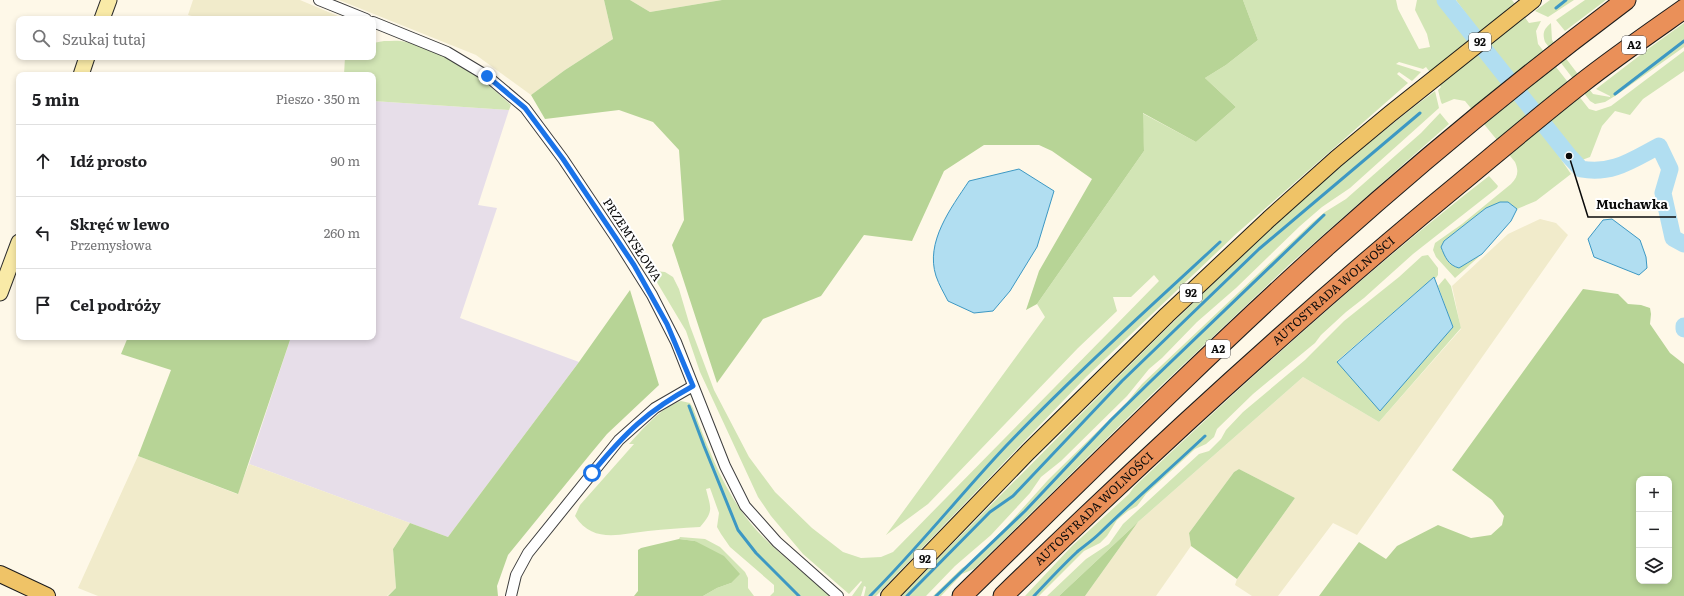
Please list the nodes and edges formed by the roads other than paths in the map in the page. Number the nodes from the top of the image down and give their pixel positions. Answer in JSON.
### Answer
{"nodes":[{"id":1,"x":109,"y":0,"type":"edge"},
{"id":2,"x":319,"y":0,"type":"edge"},
{"id":3,"x":1626,"y":0,"type":"edge"},
{"id":4,"x":1530,"y":3,"type":"edge"},
{"id":5,"x":1684,"y":9,"type":"edge"},
{"id":6,"x":103,"y":16,"type":"edge"},
{"id":7,"x":359,"y":16,"type":"edge"},
{"id":8,"x":376,"y":23,"type":"edge"},
{"id":9,"x":86,"y":60,"type":"edge"},
{"id":10,"x":82,"y":72,"type":"edge"},
{"id":11,"x":16,"y":250,"type":"edge"},
{"id":12,"x":0,"y":294,"type":"edge"},
{"id":13,"x":693,"y":386,"type":"junction"},
{"id":14,"x":0,"y":574,"type":"edge"},
{"id":15,"x":48,"y":596,"type":"edge"},
{"id":16,"x":511,"y":596,"type":"edge"},
{"id":17,"x":838,"y":596,"type":"edge"},
{"id":18,"x":889,"y":596,"type":"edge"},
{"id":19,"x":962,"y":596,"type":"edge"},
{"id":20,"x":1003,"y":596,"type":"edge"}],
"edges":[{"from":1,"to":6,"type":"main road"},
{"from":2,"to":7,"type":"street"},
{"from":3,"to":19,"type":"highway","number":"A2"},
{"from":4,"to":18,"type":"main road","number":"92"},
{"from":5,"to":20,"type":"highway","name":"AUTOSTRADA WOLNOŚCI","number":"A2"},
{"from":8,"to":13,"type":"street","name":"PRZEMYSŁOWA"},
{"from":9,"to":10,"type":"main road"},
{"from":11,"to":12,"type":"main road"},
{"from":13,"to":16,"type":"street"},
{"from":13,"to":17,"type":"street","name":"PRZEMYSŁOWA"},
{"from":14,"to":15,"type":"main road"}]}
